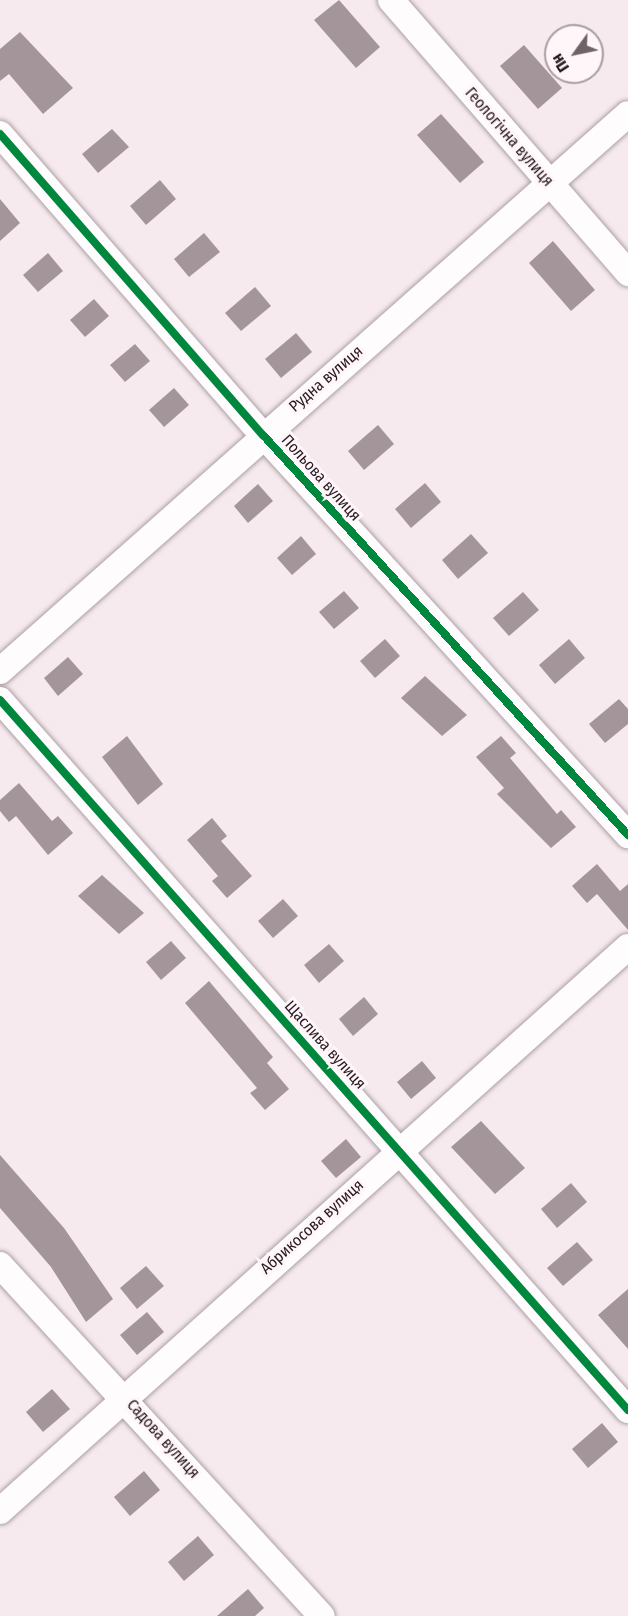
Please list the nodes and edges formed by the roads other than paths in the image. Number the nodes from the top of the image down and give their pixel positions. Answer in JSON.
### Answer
{"nodes":[{"id":1,"x":391,"y":0,"type":"edge"},
{"id":2,"x":628,"y":114,"type":"edge"},
{"id":3,"x":0,"y":134,"type":"edge"},
{"id":4,"x":548,"y":183,"type":"junction"},
{"id":5,"x":628,"y":273,"type":"edge"},
{"id":6,"x":263,"y":435,"type":"junction"},
{"id":7,"x":0,"y":672,"type":"edge"},
{"id":8,"x":0,"y":700,"type":"edge"},
{"id":9,"x":628,"y":835,"type":"edge"},
{"id":10,"x":628,"y":947,"type":"edge"},
{"id":11,"x":399,"y":1148,"type":"junction"},
{"id":12,"x":0,"y":1265,"type":"edge"},
{"id":13,"x":125,"y":1398,"type":"junction"},
{"id":14,"x":628,"y":1410,"type":"edge"},
{"id":15,"x":0,"y":1511,"type":"edge"},
{"id":16,"x":322,"y":1616,"type":"edge"}],
"edges":[{"from":1,"to":4,"type":"street","name":"Геологічна вулиця"},
{"from":2,"to":4,"type":"street","name":"Рудна вулиця"},
{"from":3,"to":6,"type":"street","name":"Польова вулиця"},
{"from":4,"to":5,"type":"street","name":"Геологічна вулиця"},
{"from":4,"to":6,"type":"street","name":"Рудна вулиця"},
{"from":6,"to":7,"type":"street","name":"Рудна вулиця"},
{"from":6,"to":9,"type":"street","name":"Польова вулиця"},
{"from":8,"to":11,"type":"street","name":"Щаслива вулиця"},
{"from":10,"to":11,"type":"street","name":"Абрикосова вулиця"},
{"from":11,"to":13,"type":"street","name":"Абрикосова вулиця"},
{"from":11,"to":14,"type":"street","name":"Щаслива вулиця"},
{"from":12,"to":13,"type":"street","name":"Садова вулиця"},
{"from":13,"to":15,"type":"street","name":"Абрикосова вулиця"},
{"from":13,"to":16,"type":"street","name":"Садова вулиця"}]}
